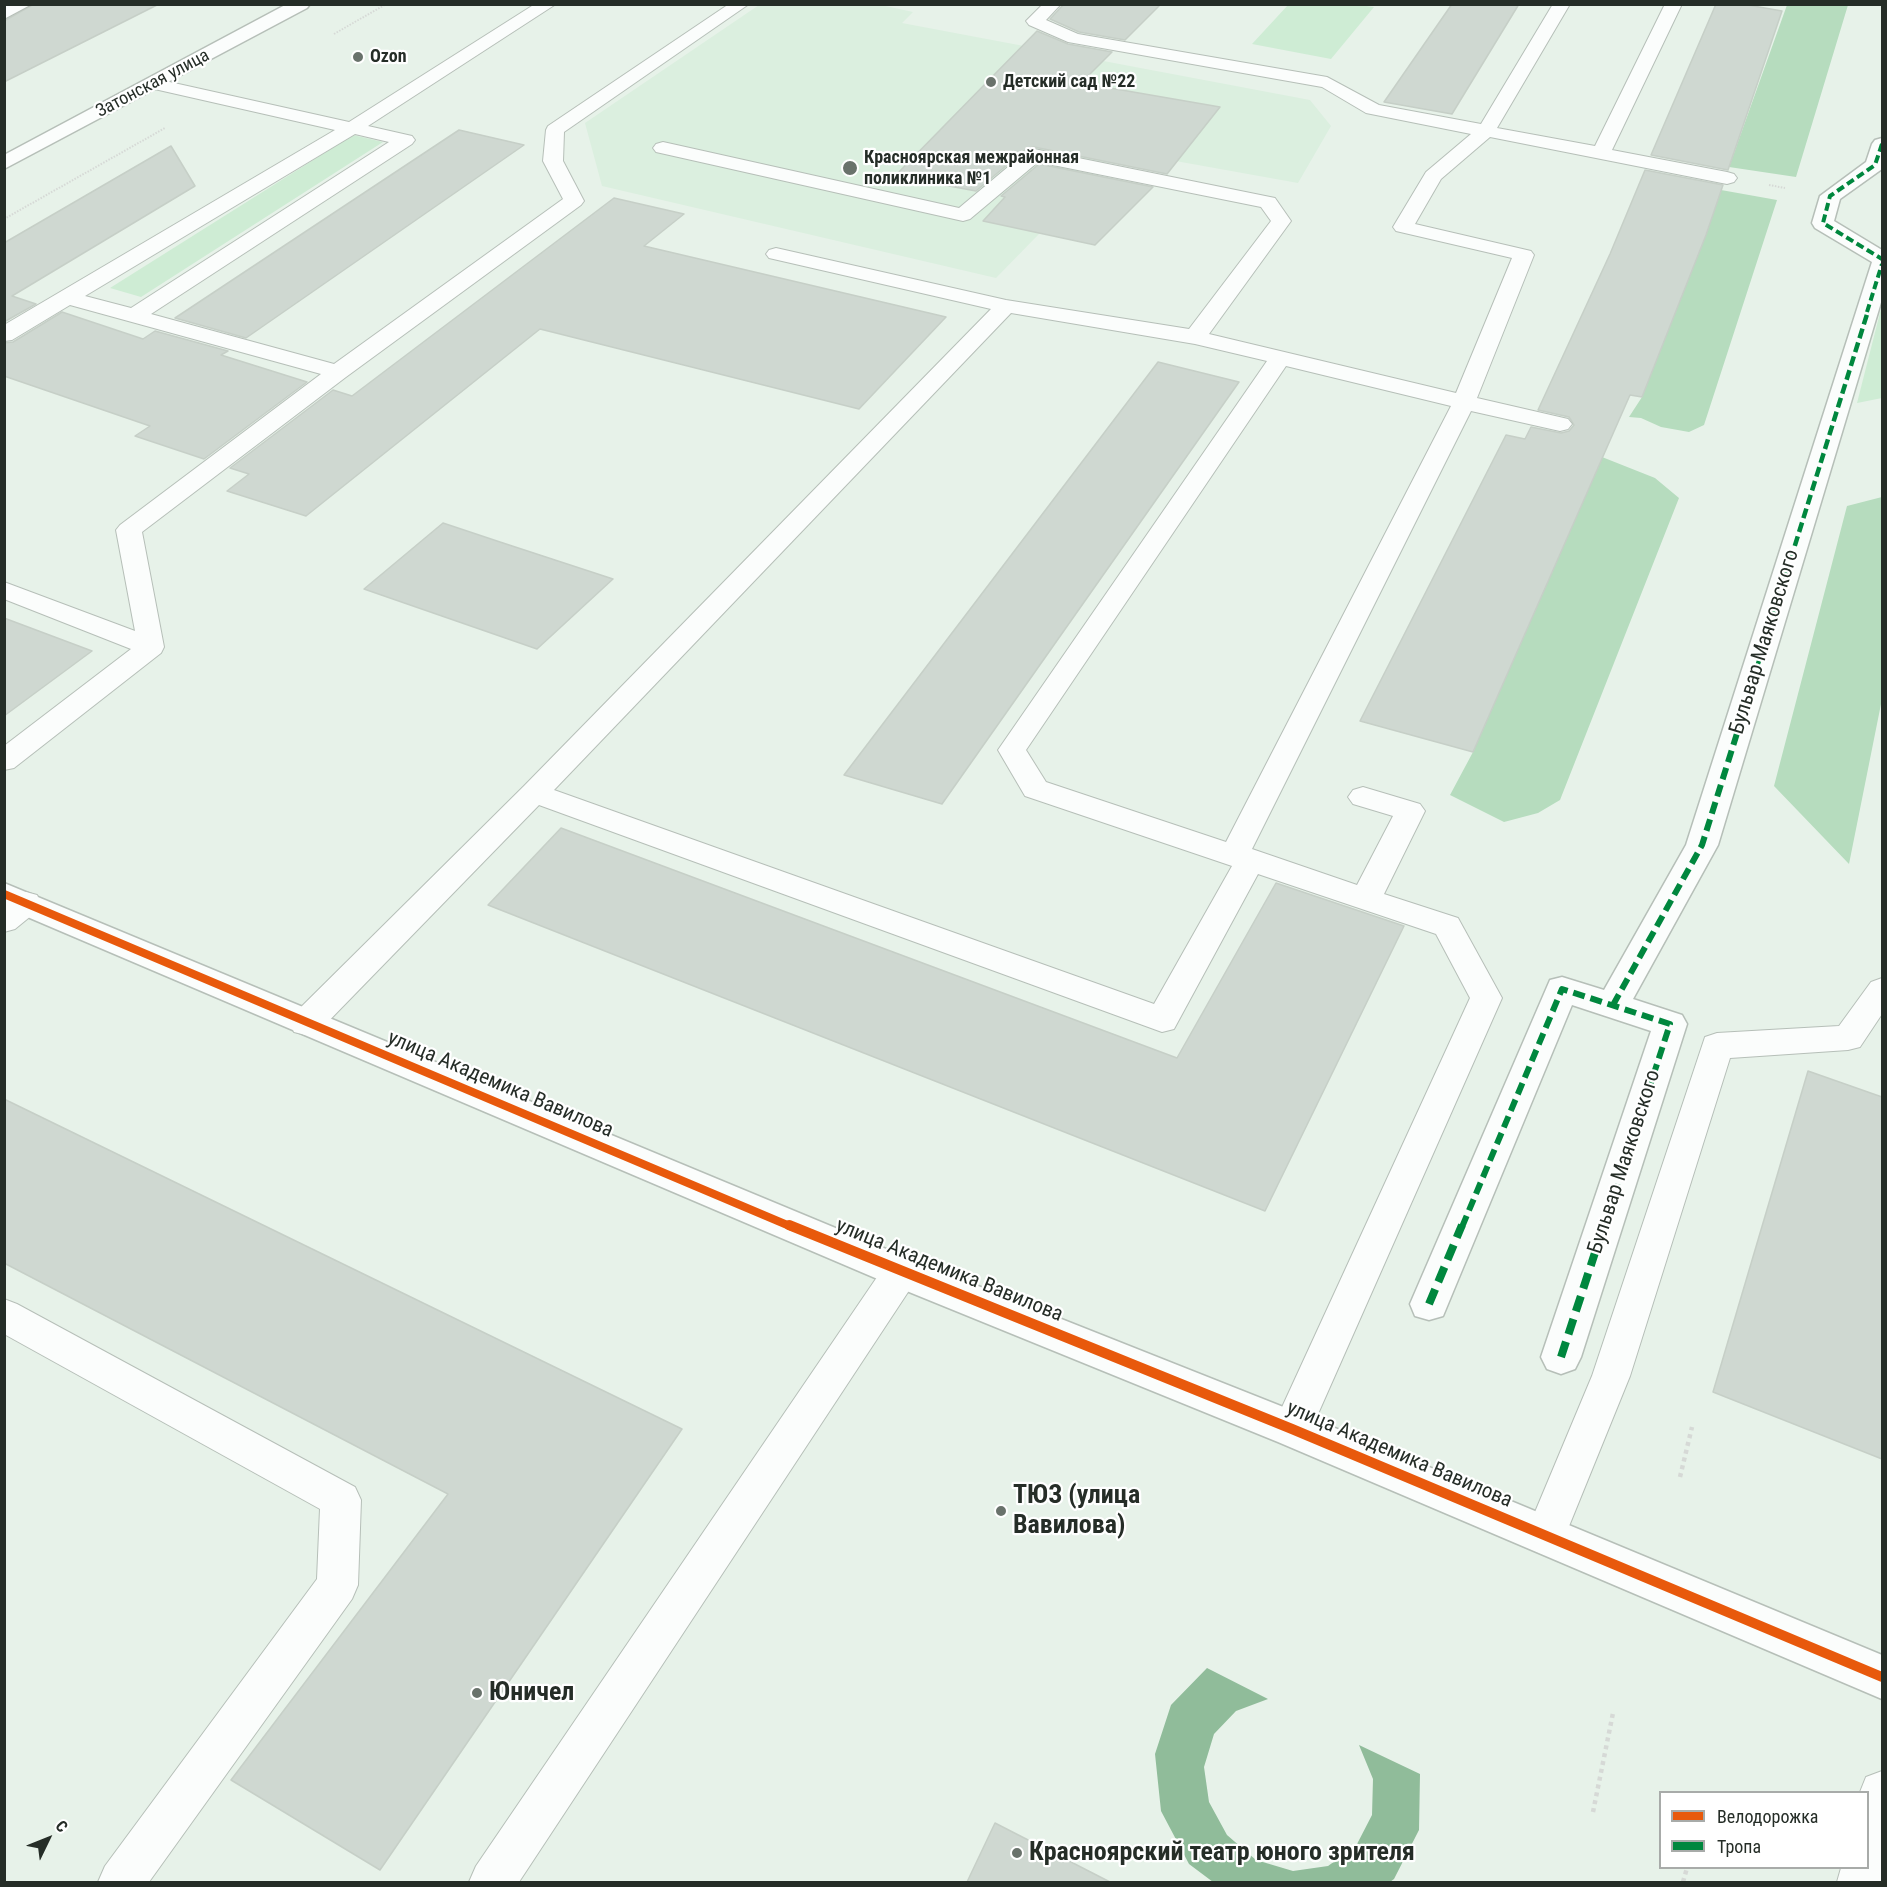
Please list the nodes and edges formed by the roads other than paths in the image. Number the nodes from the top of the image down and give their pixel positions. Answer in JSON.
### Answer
{"nodes":[{"id":1,"x":24,"y":4,"type":"edge"},
{"id":2,"x":301,"y":4,"type":"edge"},
{"id":3,"x":548,"y":4,"type":"edge"},
{"id":4,"x":741,"y":4,"type":"edge"},
{"id":5,"x":1053,"y":4,"type":"edge"},
{"id":6,"x":1562,"y":4,"type":"edge"},
{"id":7,"x":1674,"y":4,"type":"edge"},
{"id":8,"x":4,"y":14,"type":"edge"},
{"id":9,"x":156,"y":84,"type":"junction"},
{"id":10,"x":352,"y":128,"type":"junction"},
{"id":11,"x":1486,"y":131,"type":"junction"},
{"id":12,"x":1882,"y":144,"type":"edge"},
{"id":13,"x":663,"y":148,"type":"dead end"},
{"id":14,"x":1601,"y":153,"type":"junction"},
{"id":15,"x":4,"y":163,"type":"edge"},
{"id":16,"x":1727,"y":178,"type":"road end"},
{"id":17,"x":776,"y":254,"type":"dead end"},
{"id":18,"x":1882,"y":262,"type":"edge"},
{"id":19,"x":69,"y":298,"type":"junction"},
{"id":20,"x":1006,"y":306,"type":"junction"},
{"id":21,"x":132,"y":317,"type":"junction"},
{"id":22,"x":4,"y":335,"type":"edge"},
{"id":23,"x":1195,"y":337,"type":"junction"},
{"id":24,"x":1280,"y":358,"type":"junction"},
{"id":25,"x":338,"y":372,"type":"junction"},
{"id":26,"x":1464,"y":402,"type":"junction"},
{"id":27,"x":1560,"y":424,"type":"dead end"},
{"id":28,"x":4,"y":590,"type":"edge"},
{"id":29,"x":151,"y":647,"type":"junction"},
{"id":30,"x":4,"y":761,"type":"edge"},
{"id":31,"x":534,"y":793,"type":"junction"},
{"id":32,"x":1364,"y":797,"type":"dead end"},
{"id":33,"x":1242,"y":857,"type":"junction"},
{"id":34,"x":1366,"y":898,"type":"junction"},
{"id":35,"x":12,"y":906,"type":"edge"},
{"id":36,"x":1882,"y":990,"type":"edge"},
{"id":37,"x":1613,"y":1005,"type":"junction"},
{"id":38,"x":306,"y":1023,"type":"junction"},
{"id":39,"x":901,"y":1272,"type":"junction"},
{"id":40,"x":1429,"y":1304,"type":"dead end"},
{"id":41,"x":4,"y":1315,"type":"edge"},
{"id":42,"x":1561,"y":1357,"type":"dead end"},
{"id":43,"x":1292,"y":1429,"type":"junction"},
{"id":44,"x":1545,"y":1536,"type":"junction"},
{"id":45,"x":1882,"y":1677,"type":"edge"},
{"id":46,"x":1882,"y":1793,"type":"edge"},
{"id":47,"x":1869,"y":1849,"type":"edge"},
{"id":48,"x":121,"y":1882,"type":"edge"},
{"id":49,"x":492,"y":1882,"type":"edge"}],
"edges":[{"from":1,"to":8,"type":"lane"},
{"from":2,"to":9,"type":"street","name":"Затонская улица"},
{"from":3,"to":10,"type":"lane"},
{"from":4,"to":25,"type":"lane"},
{"from":5,"to":11,"type":"lane"},
{"from":6,"to":11,"type":"lane"},
{"from":7,"to":14,"type":"lane"},
{"from":9,"to":10,"type":"lane"},
{"from":9,"to":15,"type":"street","name":"Затонская улица"},
{"from":10,"to":19,"type":"lane"},
{"from":10,"to":21,"type":"lane"},
{"from":11,"to":14,"type":"lane"},
{"from":11,"to":26,"type":"lane"},
{"from":12,"to":18,"type":"street","name":"Бульвар Маяковского"},
{"from":13,"to":23,"type":"lane"},
{"from":14,"to":16,"type":"lane"},
{"from":17,"to":20,"type":"lane"},
{"from":18,"to":37,"type":"street","name":"Бульвар Маяковского"},
{"from":19,"to":21,"type":"lane"},
{"from":19,"to":22,"type":"lane"},
{"from":20,"to":23,"type":"lane"},
{"from":20,"to":31,"type":"lane"},
{"from":21,"to":25,"type":"lane"},
{"from":23,"to":24,"type":"lane"},
{"from":24,"to":26,"type":"lane"},
{"from":24,"to":33,"type":"lane"},
{"from":25,"to":29,"type":"lane"},
{"from":26,"to":27,"type":"lane"},
{"from":26,"to":33,"type":"lane"},
{"from":28,"to":29,"type":"lane"},
{"from":29,"to":30,"type":"lane"},
{"from":31,"to":33,"type":"lane"},
{"from":31,"to":38,"type":"lane"},
{"from":32,"to":34,"type":"lane"},
{"from":33,"to":34,"type":"lane"},
{"from":34,"to":43,"type":"lane"},
{"from":35,"to":38,"type":"street","name":"улица Академика Вавилова"},
{"from":36,"to":44,"type":"lane"},
{"from":37,"to":40,"type":"street","name":"Бульвар Маяковского"},
{"from":37,"to":42,"type":"street","name":"Бульвар Маяковского"},
{"from":38,"to":39,"type":"street","name":"улица Академика Вавилова"},
{"from":39,"to":43,"type":"street","name":"улица Академика Вавилова"},
{"from":39,"to":49,"type":"lane"},
{"from":41,"to":48,"type":"lane"},
{"from":43,"to":44,"type":"street","name":"улица Академика Вавилова"},
{"from":44,"to":45,"type":"street","name":"улица Академика Вавилова"},
{"from":46,"to":47,"type":"lane"}]}
